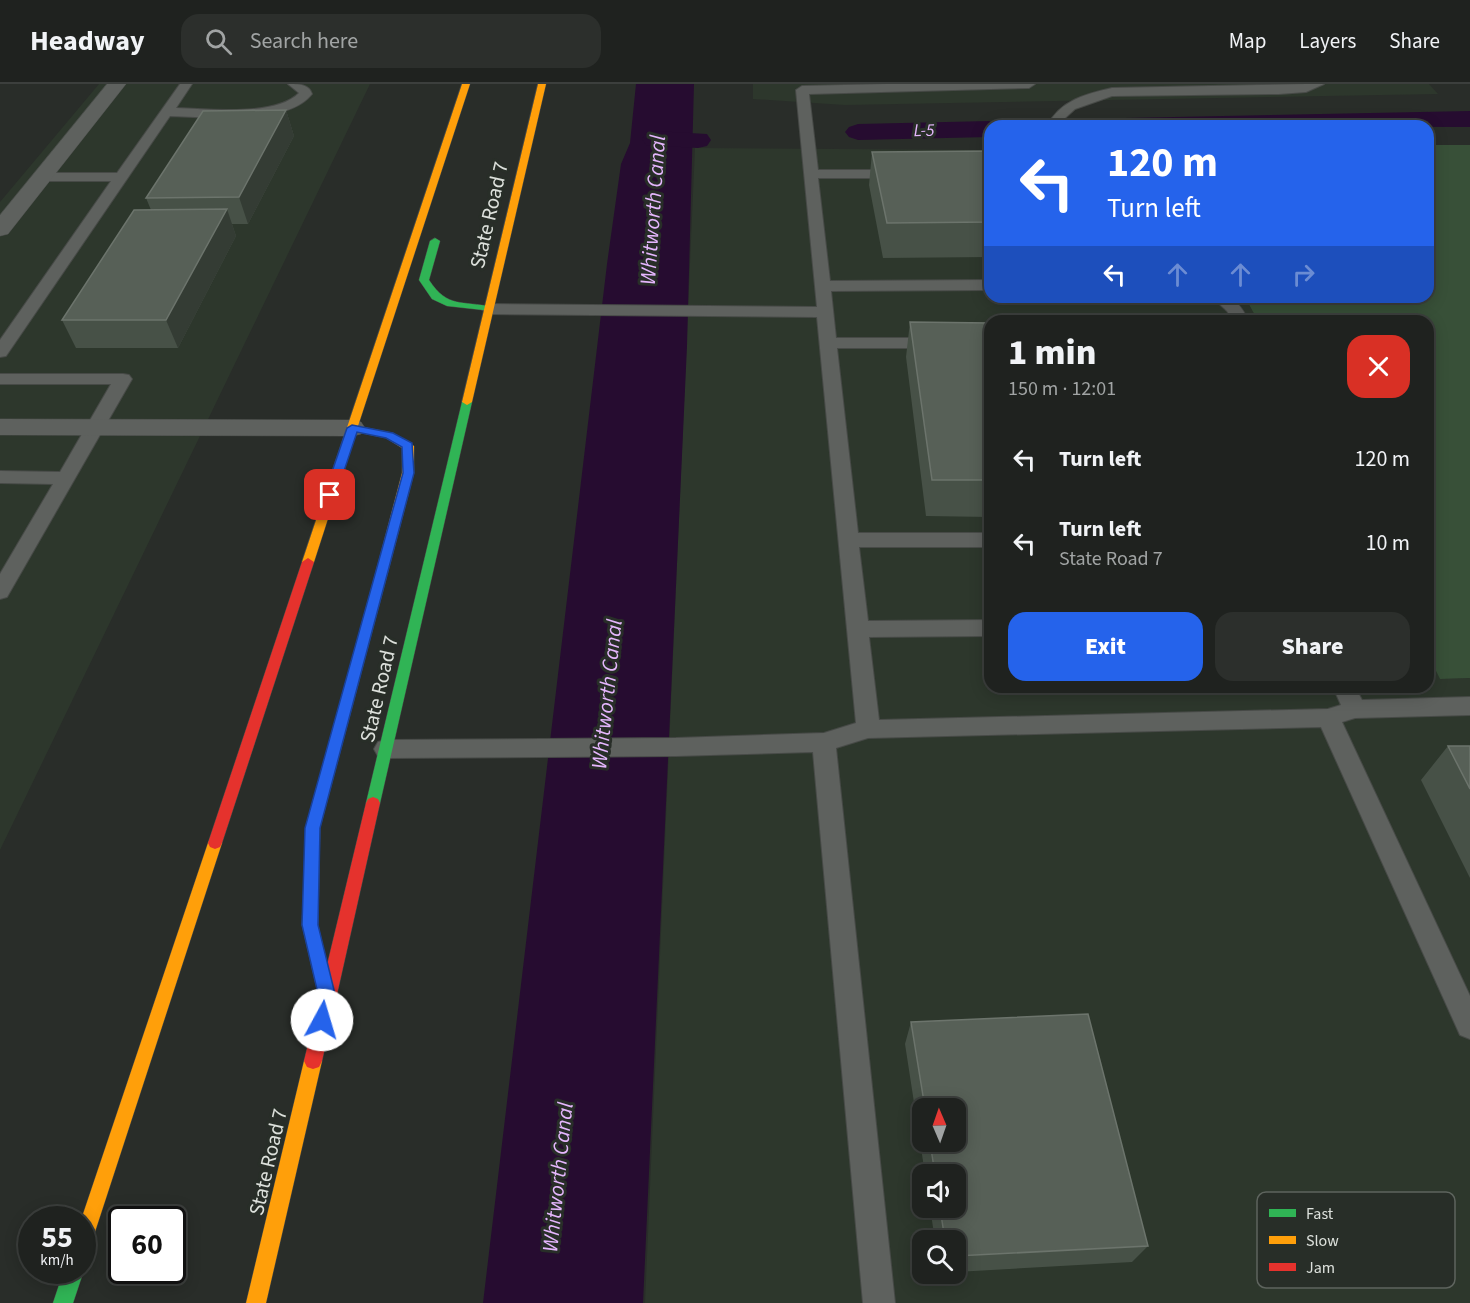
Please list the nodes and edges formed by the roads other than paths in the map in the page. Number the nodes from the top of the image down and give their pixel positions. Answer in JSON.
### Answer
{"nodes":[{"id":1,"x":117,"y":84,"type":"edge"},
{"id":2,"x":186,"y":84,"type":"edge"},
{"id":3,"x":294,"y":84,"type":"edge"},
{"id":4,"x":466,"y":84,"type":"edge"},
{"id":5,"x":542,"y":84,"type":"edge"},
{"id":6,"x":1029,"y":84,"type":"edge"},
{"id":7,"x":1318,"y":84,"type":"edge"},
{"id":8,"x":890,"y":86,"type":"edge"},
{"id":9,"x":1111,"y":88,"type":"edge"},
{"id":10,"x":166,"y":112,"type":"junction"},
{"id":11,"x":1058,"y":120,"type":"edge"},
{"id":12,"x":811,"y":174,"type":"junction"},
{"id":13,"x":918,"y":174,"type":"edge"},
{"id":14,"x":42,"y":177,"type":"junction"},
{"id":15,"x":121,"y":177,"type":"junction"},
{"id":16,"x":432,"y":189,"type":"junction"},
{"id":17,"x":0,"y":229,"type":"edge"},
{"id":18,"x":984,"y":285,"type":"edge"},
{"id":19,"x":822,"y":286,"type":"junction"},
{"id":20,"x":1228,"y":303,"type":"edge"},
{"id":21,"x":489,"y":309,"type":"junction"},
{"id":22,"x":825,"y":312,"type":"junction"},
{"id":23,"x":1238,"y":315,"type":"edge"},
{"id":24,"x":828,"y":343,"type":"junction"},
{"id":25,"x":984,"y":343,"type":"edge"},
{"id":26,"x":0,"y":352,"type":"edge"},
{"id":27,"x":0,"y":379,"type":"edge"},
{"id":28,"x":0,"y":427,"type":"edge"},
{"id":29,"x":94,"y":427,"type":"junction"},
{"id":30,"x":352,"y":428,"type":"junction"},
{"id":31,"x":0,"y":477,"type":"edge"},
{"id":32,"x":65,"y":478,"type":"junction"},
{"id":33,"x":847,"y":540,"type":"junction"},
{"id":34,"x":984,"y":540,"type":"edge"},
{"id":35,"x":0,"y":592,"type":"edge"},
{"id":36,"x":984,"y":628,"type":"edge"},
{"id":37,"x":856,"y":629,"type":"junction"},
{"id":38,"x":1347,"y":693,"type":"edge"},
{"id":39,"x":1470,"y":706,"type":"edge"},
{"id":40,"x":1354,"y":709,"type":"junction"},
{"id":41,"x":1328,"y":718,"type":"junction"},
{"id":42,"x":868,"y":729,"type":"junction"},
{"id":43,"x":824,"y":742,"type":"junction"},
{"id":44,"x":386,"y":749,"type":"junction"},
{"id":45,"x":327,"y":998,"type":"junction"},
{"id":46,"x":1470,"y":1026,"type":"edge"},
{"id":47,"x":95,"y":1206,"type":"edge"},
{"id":48,"x":69,"y":1284,"type":"edge"},
{"id":49,"x":63,"y":1303,"type":"edge"},
{"id":50,"x":256,"y":1303,"type":"edge"},
{"id":51,"x":879,"y":1303,"type":"edge"}],
"edges":[{"from":1,"to":14,"type":"street"},
{"from":2,"to":10,"type":"lane"},
{"from":3,"to":10,"type":"lane"},
{"from":4,"to":16,"type":"main road"},
{"from":5,"to":21,"type":"main road","name":"State Road 7"},
{"from":6,"to":8,"type":"lane"},
{"from":7,"to":9,"type":"lane"},
{"from":8,"to":12,"type":"lane"},
{"from":9,"to":11,"type":"lane"},
{"from":10,"to":15,"type":"lane"},
{"from":12,"to":13,"type":"lane"},
{"from":12,"to":19,"type":"lane"},
{"from":14,"to":15,"type":"lane"},
{"from":14,"to":17,"type":"street"},
{"from":15,"to":26,"type":"lane"},
{"from":16,"to":21,"type":"main road"},
{"from":16,"to":30,"type":"main road"},
{"from":18,"to":19,"type":"lane"},
{"from":19,"to":22,"type":"lane"},
{"from":20,"to":23,"type":"lane"},
{"from":21,"to":22,"type":"lane"},
{"from":21,"to":44,"type":"main road","name":"State Road 7"},
{"from":22,"to":24,"type":"lane"},
{"from":24,"to":25,"type":"lane"},
{"from":24,"to":33,"type":"lane"},
{"from":27,"to":29,"type":"lane"},
{"from":28,"to":29,"type":"street"},
{"from":29,"to":30,"type":"street"},
{"from":29,"to":32,"type":"lane"},
{"from":30,"to":45,"type":"main road"},
{"from":30,"to":47,"type":"main road"},
{"from":31,"to":32,"type":"lane"},
{"from":32,"to":35,"type":"lane"},
{"from":33,"to":34,"type":"lane"},
{"from":33,"to":37,"type":"lane"},
{"from":36,"to":37,"type":"lane"},
{"from":37,"to":42,"type":"lane"},
{"from":38,"to":40,"type":"lane"},
{"from":39,"to":40,"type":"lane"},
{"from":40,"to":41,"type":"lane"},
{"from":41,"to":42,"type":"lane"},
{"from":41,"to":46,"type":"lane"},
{"from":42,"to":43,"type":"lane"},
{"from":43,"to":44,"type":"lane"},
{"from":43,"to":51,"type":"lane"},
{"from":44,"to":45,"type":"main road","name":"State Road 7"},
{"from":45,"to":50,"type":"main road","name":"State Road 7"},
{"from":48,"to":49,"type":"main road"}]}
